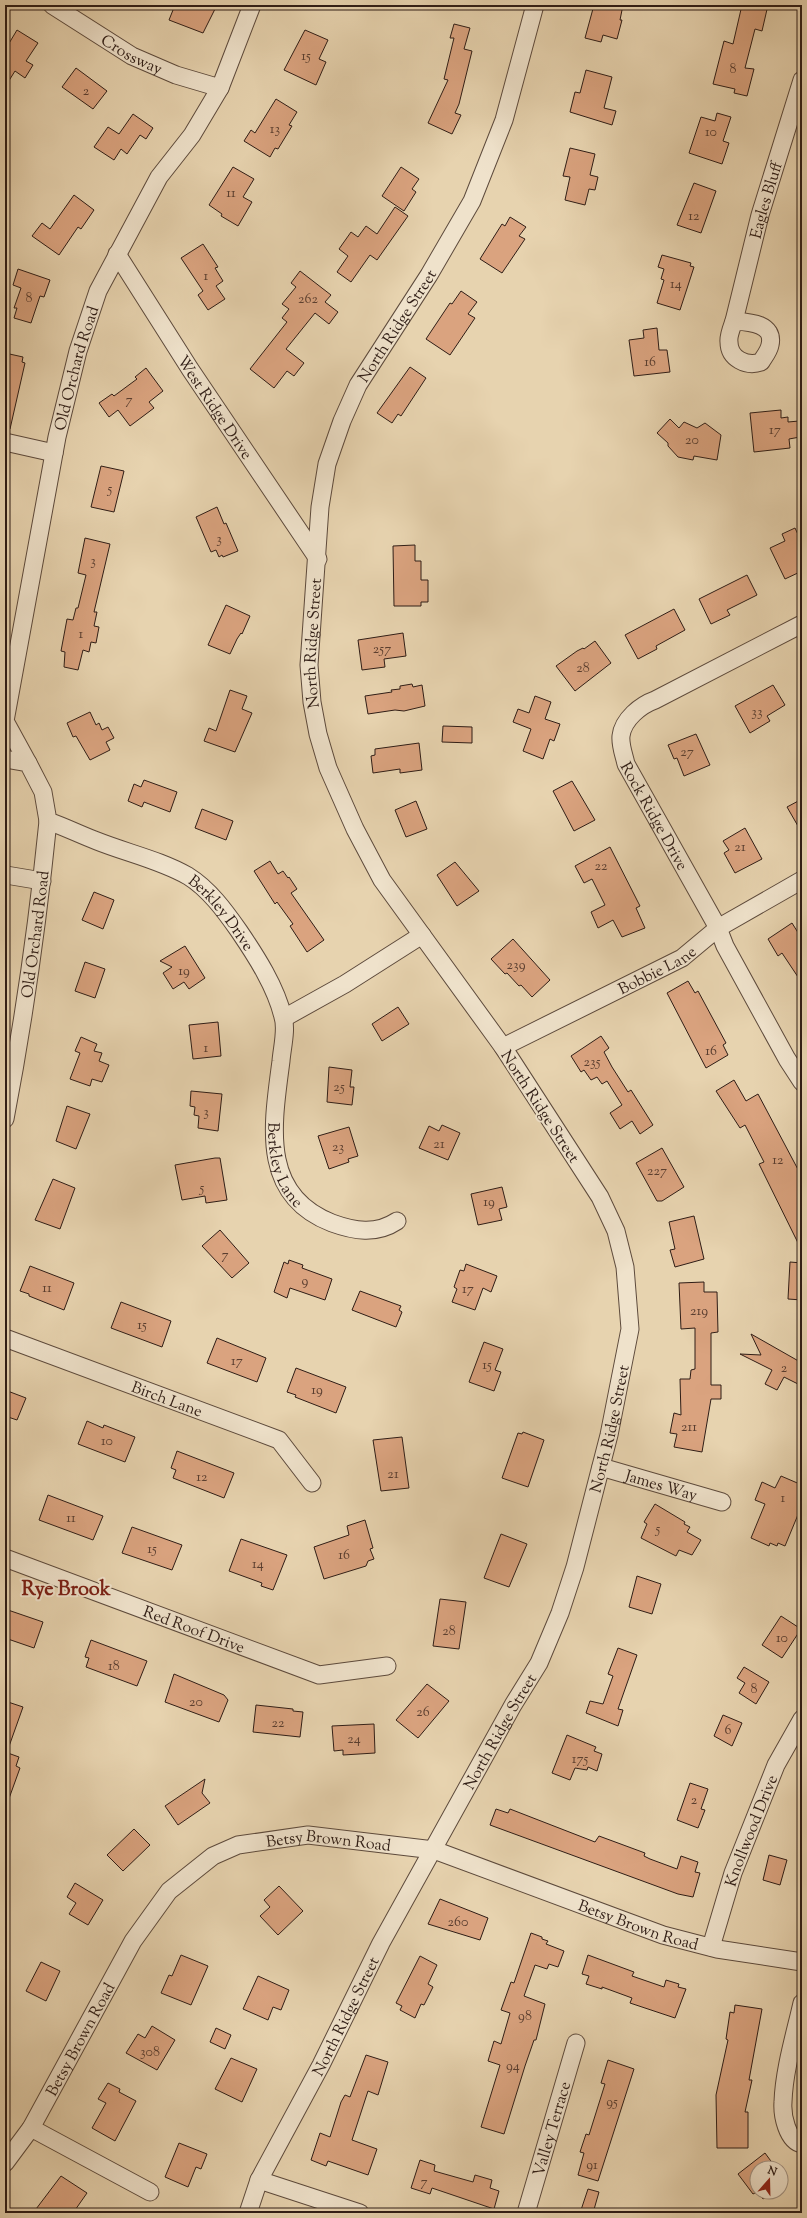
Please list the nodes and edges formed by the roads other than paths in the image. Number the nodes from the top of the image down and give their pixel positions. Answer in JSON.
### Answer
{"nodes":[{"id":1,"x":52,"y":5,"type":"edge"},
{"id":2,"x":252,"y":5,"type":"edge"},
{"id":3,"x":535,"y":5,"type":"edge"},
{"id":4,"x":802,"y":80,"type":"edge"},
{"id":5,"x":220,"y":88,"type":"junction"},
{"id":6,"x":116,"y":254,"type":"junction"},
{"id":7,"x":734,"y":321,"type":"dead end"},
{"id":8,"x":5,"y":442,"type":"edge"},
{"id":9,"x":54,"y":453,"type":"junction"},
{"id":10,"x":318,"y":559,"type":"junction"},
{"id":11,"x":802,"y":624,"type":"edge"},
{"id":12,"x":5,"y":759,"type":"edge"},
{"id":13,"x":28,"y":763,"type":"junction"},
{"id":14,"x":48,"y":821,"type":"junction"},
{"id":15,"x":5,"y":875,"type":"edge"},
{"id":16,"x":802,"y":880,"type":"edge"},
{"id":17,"x":42,"y":881,"type":"junction"},
{"id":18,"x":718,"y":928,"type":"junction"},
{"id":19,"x":422,"y":935,"type":"junction"},
{"id":20,"x":284,"y":1018,"type":"junction"},
{"id":21,"x":503,"y":1046,"type":"junction"},
{"id":22,"x":10,"y":1060,"type":"edge"},
{"id":23,"x":802,"y":1082,"type":"edge"},
{"id":24,"x":5,"y":1119,"type":"edge"},
{"id":25,"x":397,"y":1221,"type":"dead end"},
{"id":26,"x":5,"y":1338,"type":"edge"},
{"id":27,"x":601,"y":1467,"type":"junction"},
{"id":28,"x":312,"y":1483,"type":"dead end"},
{"id":29,"x":722,"y":1502,"type":"dead end"},
{"id":30,"x":5,"y":1558,"type":"edge"},
{"id":31,"x":387,"y":1666,"type":"dead end"},
{"id":32,"x":802,"y":1719,"type":"edge"},
{"id":33,"x":434,"y":1850,"type":"junction"},
{"id":34,"x":711,"y":1947,"type":"junction"},
{"id":35,"x":802,"y":1962,"type":"edge"},
{"id":36,"x":802,"y":2003,"type":"edge"},
{"id":37,"x":576,"y":2043,"type":"dead end"},
{"id":38,"x":31,"y":2128,"type":"junction"},
{"id":39,"x":802,"y":2144,"type":"edge"},
{"id":40,"x":5,"y":2163,"type":"edge"},
{"id":41,"x":259,"y":2180,"type":"junction"},
{"id":42,"x":150,"y":2192,"type":"dead end"},
{"id":43,"x":248,"y":2213,"type":"edge"},
{"id":44,"x":360,"y":2213,"type":"edge"},
{"id":45,"x":526,"y":2213,"type":"edge"}],
"edges":[{"from":1,"to":5,"type":"street","name":"Crossway"},
{"from":2,"to":5,"type":"street","name":"Old Orchard Road"},
{"from":3,"to":10,"type":"street","name":"North Ridge Street"},
{"from":4,"to":7,"type":"street","name":"Eagles Bluff"},
{"from":5,"to":6,"type":"street","name":"Old Orchard Road"},
{"from":6,"to":9,"type":"street","name":"Old Orchard Road"},
{"from":6,"to":10,"type":"street","name":"West Ridge Drive"},
{"from":8,"to":9,"type":"street"},
{"from":9,"to":13,"type":"street","name":"Old Orchard Road"},
{"from":10,"to":19,"type":"street","name":"North Ridge Street"},
{"from":11,"to":18,"type":"street","name":"Rock Ridge Drive"},
{"from":12,"to":13,"type":"street"},
{"from":13,"to":14,"type":"street"},
{"from":14,"to":17,"type":"street","name":"Old Orchard Road"},
{"from":14,"to":20,"type":"street","name":"Berkley Drive"},
{"from":15,"to":17,"type":"street"},
{"from":16,"to":18,"type":"street","name":"Bobbie Lane"},
{"from":17,"to":22,"type":"street","name":"Old Orchard Road"},
{"from":18,"to":21,"type":"street","name":"Bobbie Lane"},
{"from":18,"to":23,"type":"street","name":"Rock Ridge Drive"},
{"from":19,"to":20,"type":"street"},
{"from":19,"to":21,"type":"street","name":"North Ridge Street"},
{"from":20,"to":25,"type":"street","name":"Berkley Lane"},
{"from":21,"to":27,"type":"street","name":"North Ridge Street"},
{"from":22,"to":24,"type":"street","name":"Old Orchard Road"},
{"from":26,"to":28,"type":"street","name":"Birch Lane"},
{"from":27,"to":29,"type":"street","name":"James Way"},
{"from":27,"to":33,"type":"street","name":"North Ridge Street"},
{"from":30,"to":31,"type":"street","name":"Red Roof Drive"},
{"from":32,"to":34,"type":"street","name":"Knollwood Drive"},
{"from":33,"to":34,"type":"street","name":"Betsy Brown Road"},
{"from":33,"to":38,"type":"street","name":"Betsy Brown Road"},
{"from":33,"to":41,"type":"street","name":"North Ridge Street"},
{"from":34,"to":35,"type":"street","name":"Betsy Brown Road"},
{"from":36,"to":39,"type":"street"},
{"from":37,"to":45,"type":"street","name":"Valley Terrace"},
{"from":38,"to":40,"type":"street","name":"Betsy Brown Road"},
{"from":38,"to":42,"type":"street"},
{"from":41,"to":43,"type":"street","name":"North Ridge Street"},
{"from":41,"to":44,"type":"street"}]}
